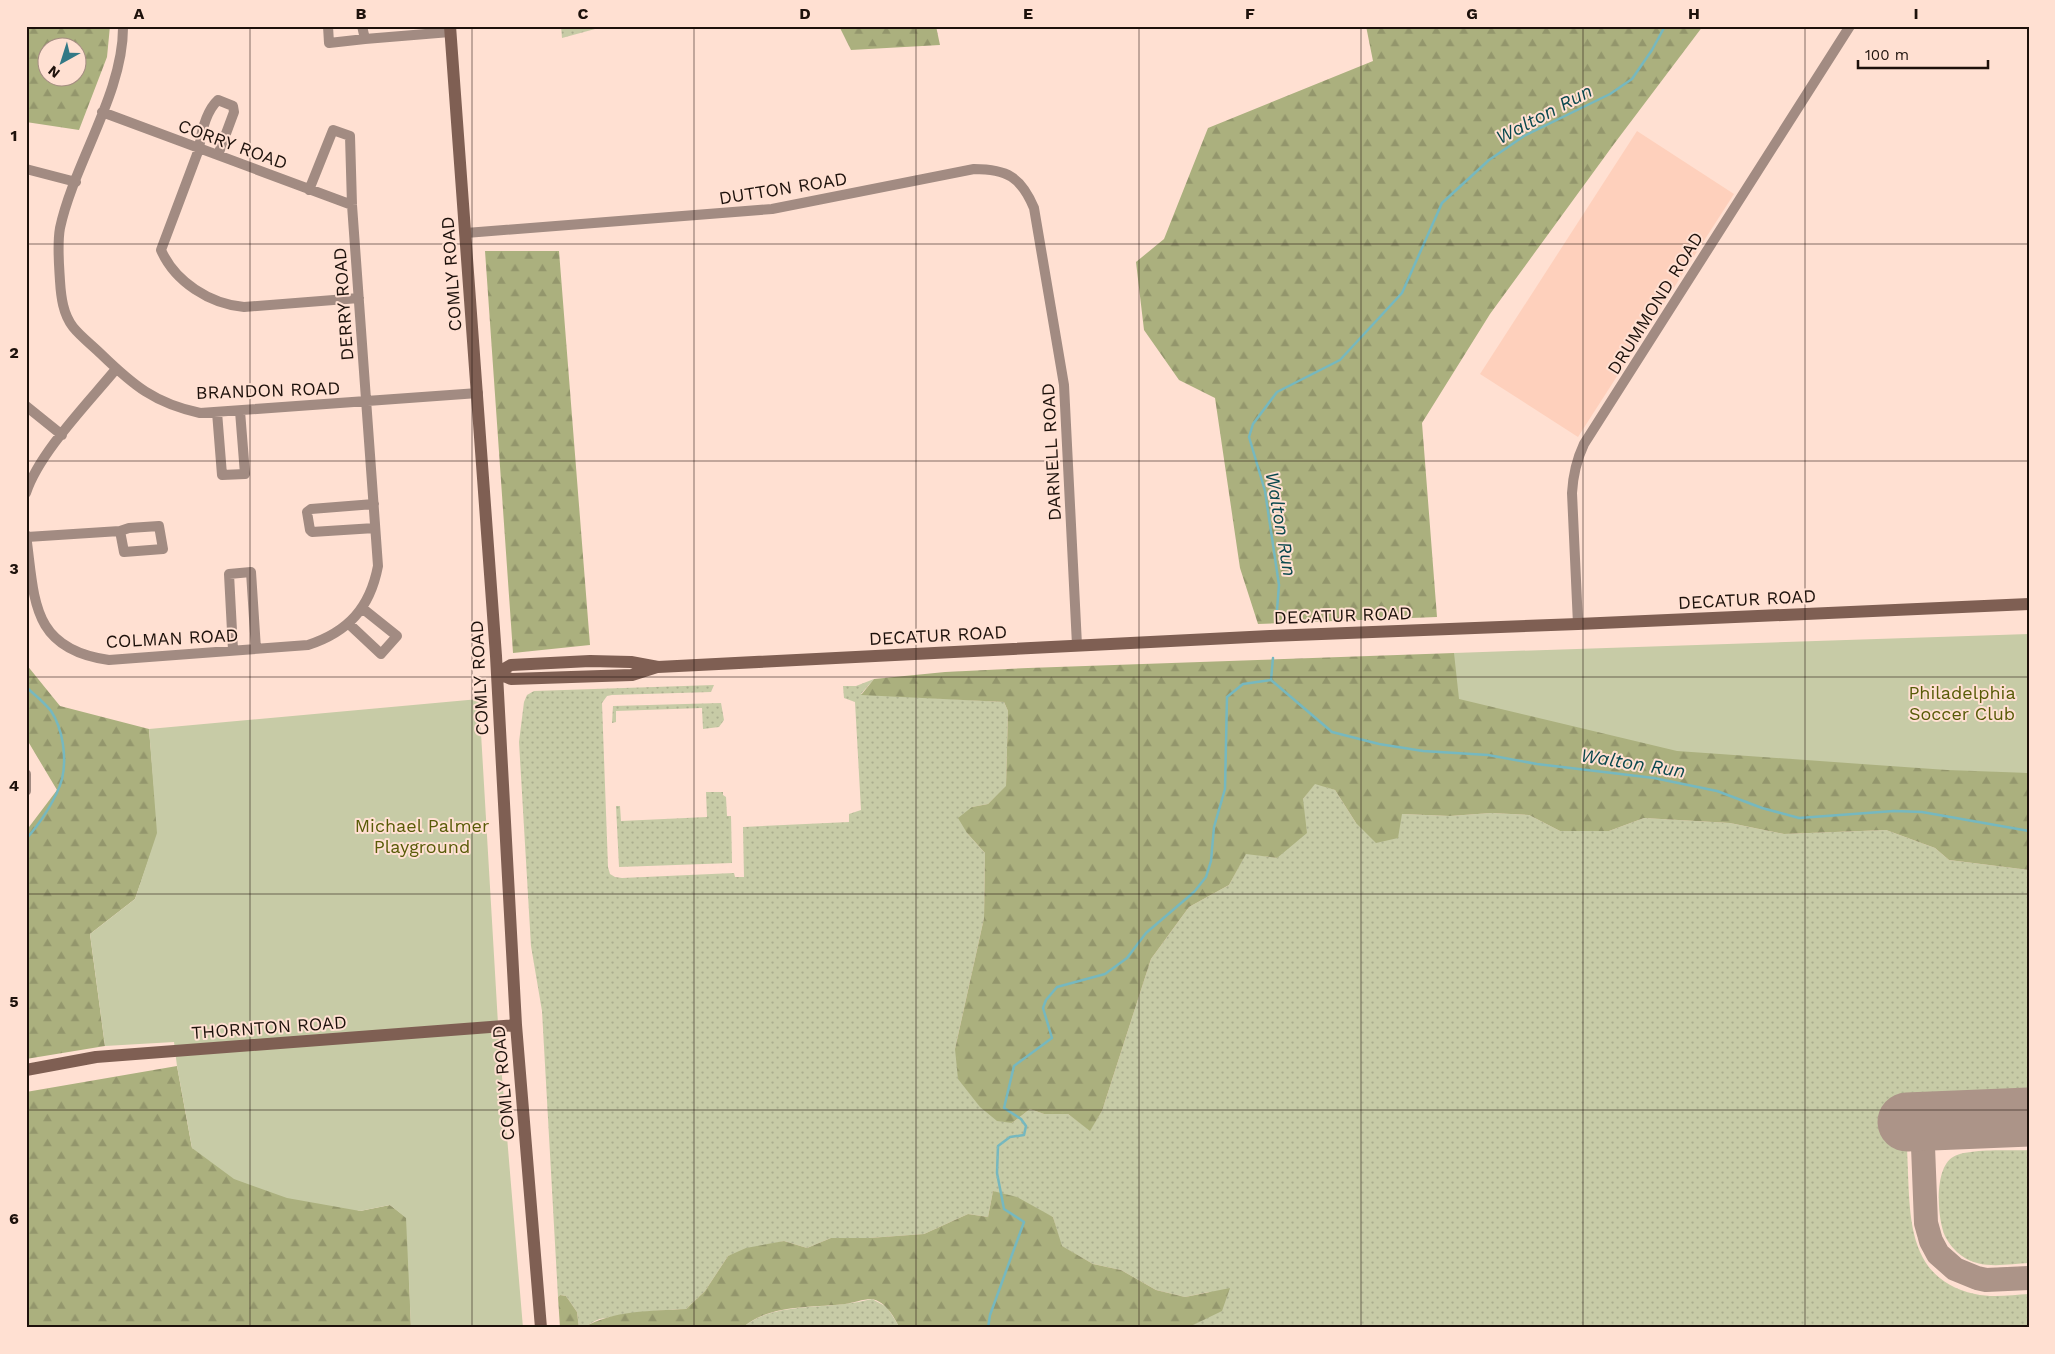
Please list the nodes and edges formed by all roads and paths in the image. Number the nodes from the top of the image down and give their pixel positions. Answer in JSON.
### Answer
{"nodes":[{"id":1,"x":124,"y":26,"type":"edge"},
{"id":2,"x":328,"y":26,"type":"edge"},
{"id":3,"x":362,"y":26,"type":"edge"},
{"id":4,"x":1850,"y":26,"type":"edge"},
{"id":5,"x":450,"y":29,"type":"edge"},
{"id":6,"x":365,"y":39,"type":"junction"},
{"id":7,"x":102,"y":112,"type":"junction"},
{"id":8,"x":199,"y":149,"type":"junction"},
{"id":9,"x":218,"y":155,"type":"junction"},
{"id":10,"x":26,"y":169,"type":"edge"},
{"id":11,"x":76,"y":182,"type":"junction"},
{"id":12,"x":309,"y":190,"type":"junction"},
{"id":13,"x":352,"y":205,"type":"junction"},
{"id":14,"x":466,"y":234,"type":"junction"},
{"id":15,"x":1042,"y":258,"type":"joint"},
{"id":16,"x":359,"y":298,"type":"junction"},
{"id":17,"x":116,"y":369,"type":"junction"},
{"id":18,"x":478,"y":393,"type":"junction"},
{"id":19,"x":367,"y":402,"type":"junction"},
{"id":20,"x":26,"y":406,"type":"edge"},
{"id":21,"x":240,"y":411,"type":"junction"},
{"id":22,"x":217,"y":412,"type":"junction"},
{"id":23,"x":62,"y":435,"type":"junction"},
{"id":24,"x":26,"y":494,"type":"edge"},
{"id":25,"x":374,"y":504,"type":"junction"},
{"id":26,"x":375,"y":528,"type":"junction"},
{"id":27,"x":120,"y":531,"type":"dead end"},
{"id":28,"x":26,"y":536,"type":"edge"},
{"id":29,"x":2029,"y":604,"type":"edge"},
{"id":30,"x":362,"y":608,"type":"junction"},
{"id":31,"x":349,"y":624,"type":"junction"},
{"id":32,"x":1578,"y":624,"type":"junction"},
{"id":33,"x":1077,"y":645,"type":"junction"},
{"id":34,"x":256,"y":649,"type":"junction"},
{"id":35,"x":233,"y":650,"type":"junction"},
{"id":36,"x":497,"y":673,"type":"junction"},
{"id":37,"x":26,"y":774,"type":"edge"},
{"id":38,"x":26,"y":792,"type":"edge"},
{"id":39,"x":516,"y":1025,"type":"junction"},
{"id":40,"x":26,"y":1070,"type":"edge"},
{"id":41,"x":541,"y":1328,"type":"edge"}],
"edges":[{"from":1,"to":7,"type":"street","name":"BRANDON ROAD"},
{"from":2,"to":6,"type":"street"},
{"from":3,"to":6,"type":"street"},
{"from":4,"to":32,"type":"street","name":"DRUMMOND ROAD"},
{"from":5,"to":6,"type":"street"},
{"from":5,"to":14,"type":"street","name":"COMLY ROAD"},
{"from":7,"to":8,"type":"street","name":"CORRY ROAD"},
{"from":7,"to":11,"type":"street","name":"BRANDON ROAD"},
{"from":8,"to":9,"type":"street","name":"CORRY ROAD"},
{"from":8,"to":9,"type":"street"},
{"from":8,"to":16,"type":"street"},
{"from":9,"to":12,"type":"street","name":"CORRY ROAD"},
{"from":10,"to":11,"type":"street"},
{"from":11,"to":17,"type":"street","name":"BRANDON ROAD"},
{"from":12,"to":13,"type":"street","name":"CORRY ROAD"},
{"from":12,"to":13,"type":"street","name":"DERRY ROAD"},
{"from":13,"to":16,"type":"street","name":"DERRY ROAD"},
{"from":14,"to":15,"type":"street","name":"DUTTON ROAD"},
{"from":14,"to":18,"type":"street","name":"COMLY ROAD"},
{"from":15,"to":33,"type":"street","name":"DARNELL ROAD"},
{"from":16,"to":19,"type":"street","name":"DERRY ROAD"},
{"from":17,"to":22,"type":"street","name":"BRANDON ROAD"},
{"from":17,"to":23,"type":"street"},
{"from":18,"to":19,"type":"street","name":"BRANDON ROAD"},
{"from":18,"to":36,"type":"street","name":"COMLY ROAD"},
{"from":19,"to":21,"type":"street","name":"BRANDON ROAD"},
{"from":19,"to":25,"type":"street","name":"DERRY ROAD"},
{"from":20,"to":23,"type":"street"},
{"from":21,"to":22,"type":"street","name":"BRANDON ROAD"},
{"from":21,"to":22,"type":"street"},
{"from":23,"to":24,"type":"street"},
{"from":25,"to":26,"type":"street","name":"DERRY ROAD"},
{"from":25,"to":26,"type":"street"},
{"from":26,"to":30,"type":"street","name":"DERRY ROAD"},
{"from":27,"to":28,"type":"street"},
{"from":28,"to":35,"type":"street","name":"COLMAN ROAD"},
{"from":29,"to":32,"type":"street","name":"DECATUR ROAD"},
{"from":30,"to":31,"type":"street","name":"COLMAN ROAD"},
{"from":30,"to":31,"type":"street"},
{"from":31,"to":34,"type":"street","name":"COLMAN ROAD"},
{"from":32,"to":33,"type":"street","name":"DECATUR ROAD"},
{"from":33,"to":36,"type":"street","name":"DECATUR ROAD"},
{"from":34,"to":35,"type":"street","name":"COLMAN ROAD"},
{"from":34,"to":35,"type":"street"},
{"from":36,"to":39,"type":"street","name":"COMLY ROAD"},
{"from":37,"to":38,"type":"street"},
{"from":39,"to":40,"type":"street","name":"THORNTON ROAD"},
{"from":39,"to":41,"type":"street","name":"COMLY ROAD"}]}
